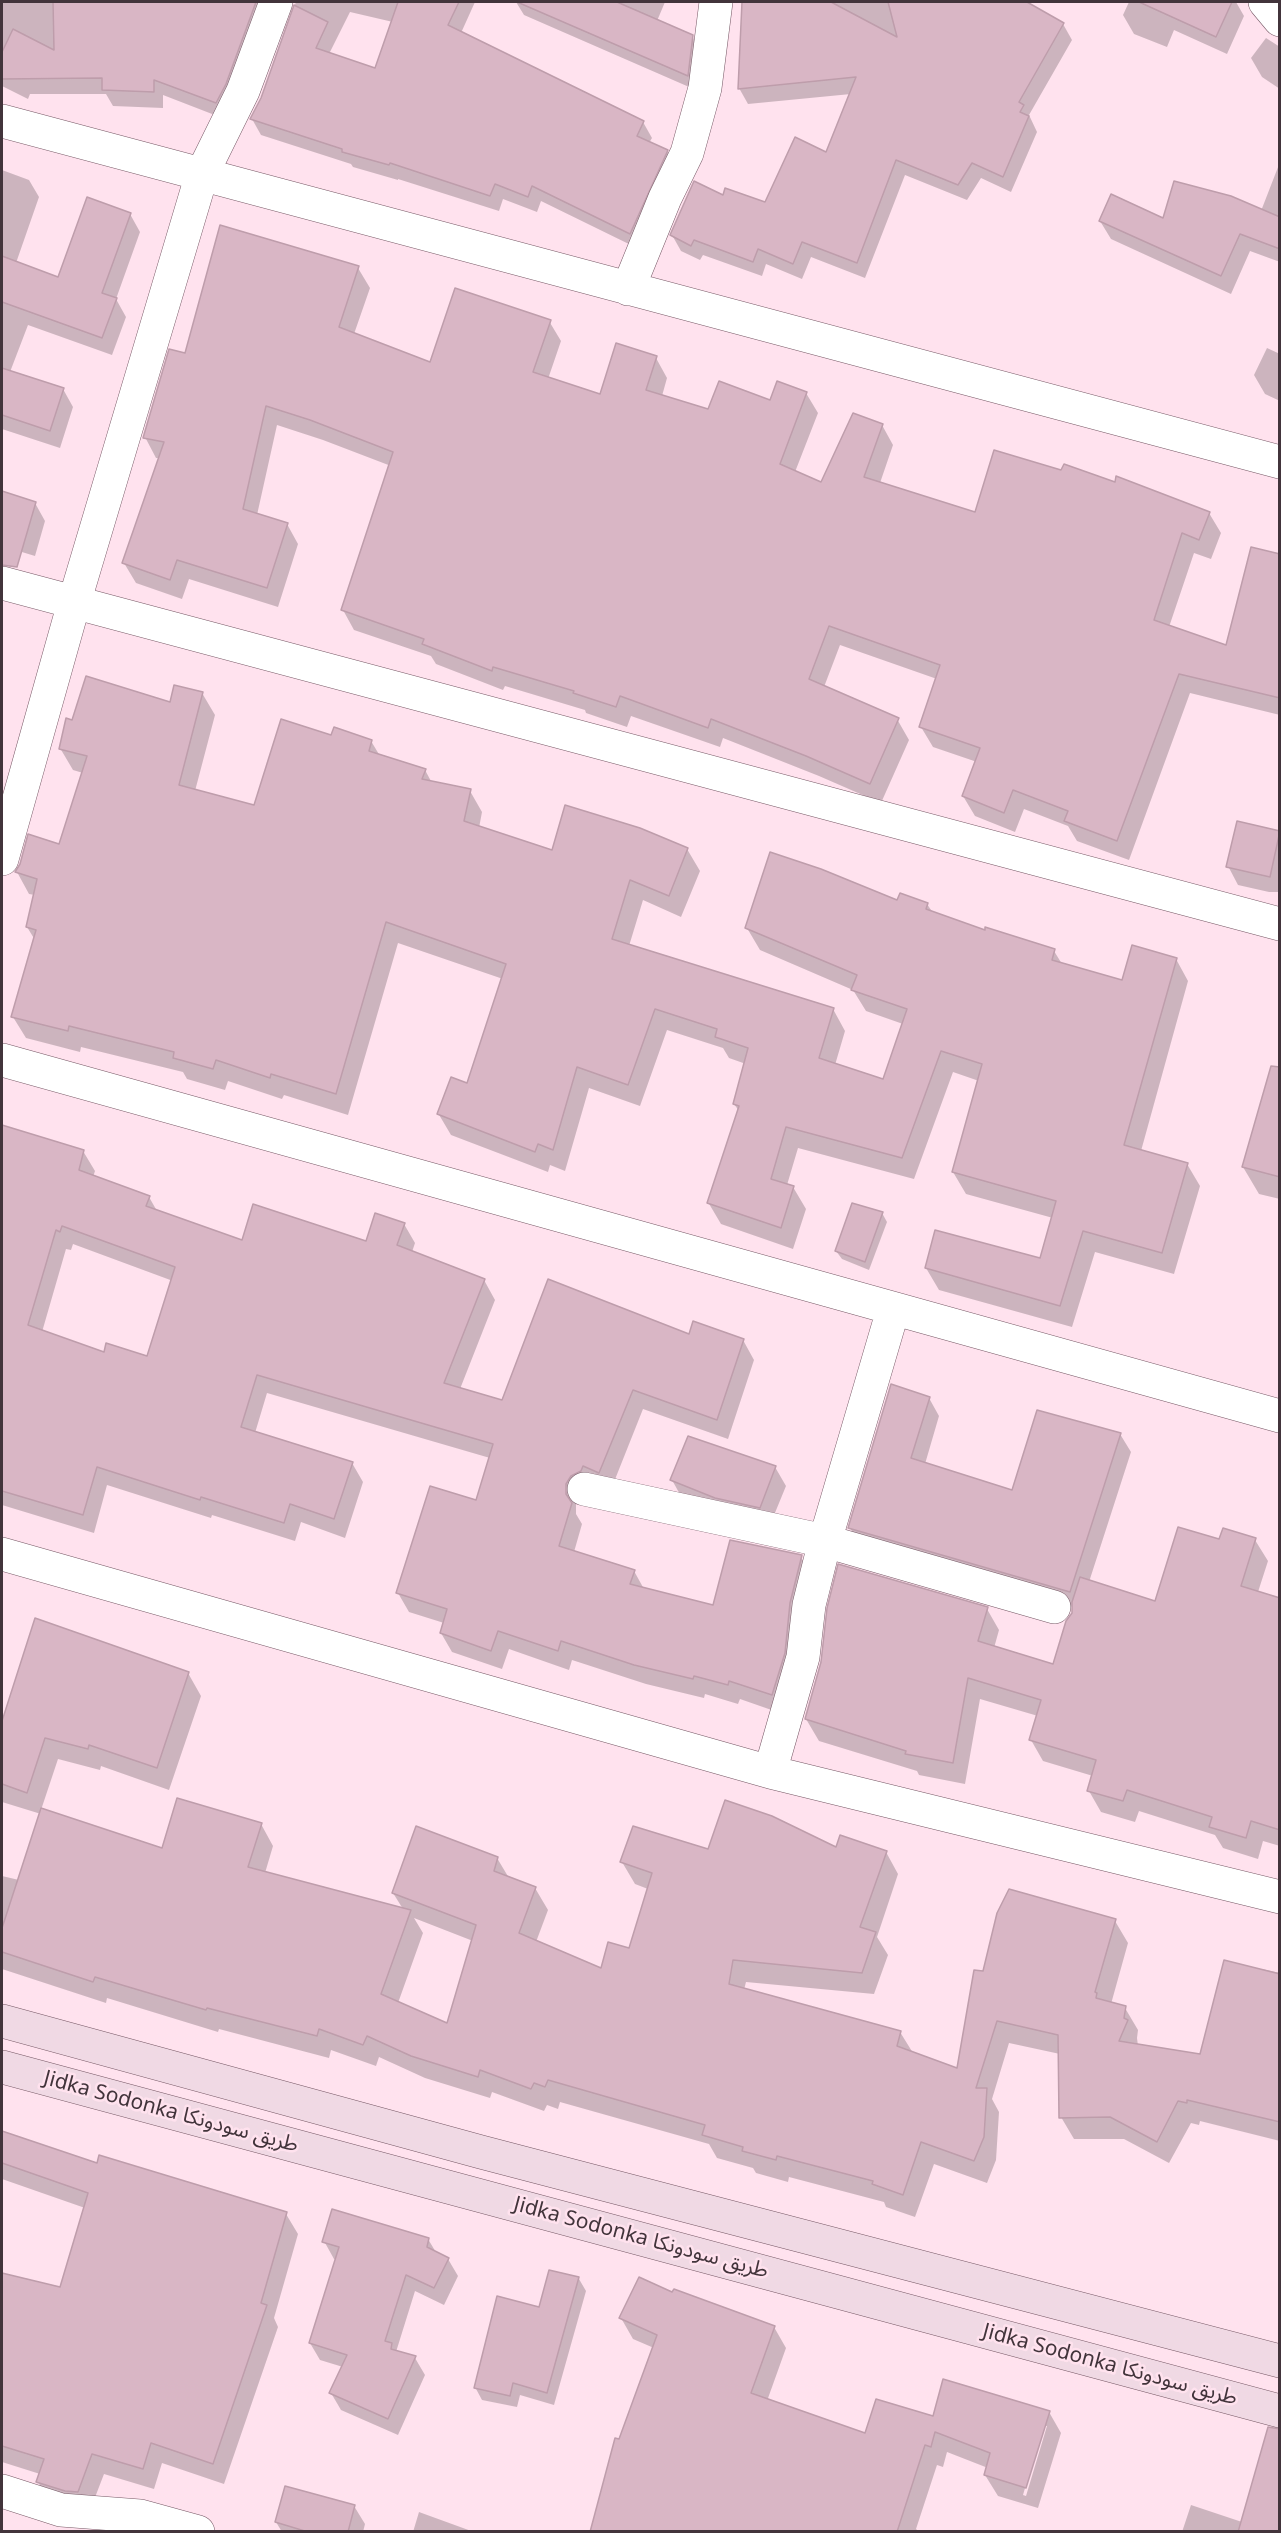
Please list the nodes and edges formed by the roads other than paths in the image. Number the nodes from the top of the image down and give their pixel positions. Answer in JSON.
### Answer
{"nodes":[{"id":1,"x":276,"y":2,"type":"edge"},
{"id":2,"x":716,"y":2,"type":"edge"},
{"id":3,"x":1265,"y":2,"type":"edge"},
{"id":4,"x":1280,"y":20,"type":"edge"},
{"id":5,"x":2,"y":121,"type":"edge"},
{"id":6,"x":202,"y":174,"type":"junction"},
{"id":7,"x":628,"y":289,"type":"junction"},
{"id":8,"x":1280,"y":462,"type":"edge"},
{"id":9,"x":2,"y":583,"type":"edge"},
{"id":10,"x":74,"y":603,"type":"junction"},
{"id":11,"x":2,"y":859,"type":"edge"},
{"id":12,"x":1280,"y":924,"type":"edge"},
{"id":13,"x":2,"y":1060,"type":"edge"},
{"id":14,"x":893,"y":1310,"type":"junction"},
{"id":15,"x":1280,"y":1416,"type":"edge"},
{"id":16,"x":584,"y":1489,"type":"dead end"},
{"id":17,"x":825,"y":1541,"type":"junction"},
{"id":18,"x":2,"y":1554,"type":"edge"},
{"id":19,"x":1054,"y":1607,"type":"dead end"},
{"id":20,"x":770,"y":1772,"type":"junction"},
{"id":21,"x":1280,"y":1897,"type":"edge"},
{"id":22,"x":2,"y":2021,"type":"edge"},
{"id":23,"x":2,"y":2067,"type":"edge"},
{"id":24,"x":481,"y":2152,"type":"junction"},
{"id":25,"x":469,"y":2192,"type":"junction"},
{"id":26,"x":1280,"y":2361,"type":"edge"},
{"id":27,"x":1280,"y":2411,"type":"edge"},
{"id":28,"x":2,"y":2491,"type":"edge"},
{"id":29,"x":198,"y":2532,"type":"edge"}],
"edges":[{"from":1,"to":6,"type":"street"},
{"from":2,"to":7,"type":"street"},
{"from":3,"to":4,"type":"street"},
{"from":5,"to":6,"type":"street"},
{"from":6,"to":7,"type":"street"},
{"from":6,"to":10,"type":"street"},
{"from":7,"to":8,"type":"street"},
{"from":9,"to":10,"type":"street"},
{"from":10,"to":11,"type":"street"},
{"from":10,"to":12,"type":"street"},
{"from":13,"to":14,"type":"street"},
{"from":14,"to":15,"type":"street"},
{"from":14,"to":17,"type":"street"},
{"from":16,"to":17,"type":"street"},
{"from":17,"to":19,"type":"street"},
{"from":17,"to":20,"type":"street"},
{"from":18,"to":20,"type":"street"},
{"from":20,"to":21,"type":"street"},
{"from":22,"to":24,"type":"main road","name":"Jidka Sodonka طريق سودونكا"},
{"from":23,"to":25,"type":"main road","name":"Jidka Sodonka طريق سودونكا"},
{"from":24,"to":25,"type":"main road"},
{"from":24,"to":26,"type":"main road","name":"Jidka Sodonka طريق سودونكا"},
{"from":25,"to":27,"type":"main road","name":"Jidka Sodonka طريق سودونكا"},
{"from":28,"to":29,"type":"street"}]}
